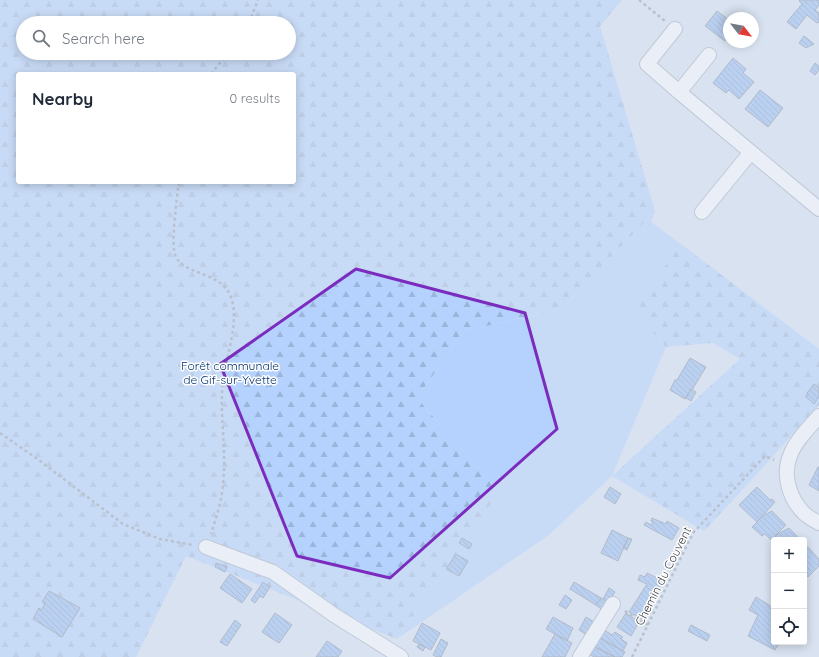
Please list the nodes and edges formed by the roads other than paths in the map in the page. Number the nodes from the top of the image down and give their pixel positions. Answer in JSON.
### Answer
{"nodes":[{"id":1,"x":675,"y":29,"type":"road end"},
{"id":2,"x":709,"y":55,"type":"dead end"},
{"id":3,"x":679,"y":92,"type":"junction"},
{"id":4,"x":751,"y":152,"type":"junction"},
{"id":5,"x":819,"y":209,"type":"edge"},
{"id":6,"x":702,"y":212,"type":"dead end"},
{"id":7,"x":819,"y":416,"type":"edge"},
{"id":8,"x":819,"y":523,"type":"edge"},
{"id":9,"x":206,"y":547,"type":"road end"},
{"id":10,"x":613,"y":604,"type":"road end"},
{"id":11,"x":385,"y":653,"type":"edge"},
{"id":12,"x":401,"y":657,"type":"edge"},
{"id":13,"x":580,"y":657,"type":"edge"}],
"edges":[{"from":1,"to":3,"type":"street"},
{"from":2,"to":3,"type":"street"},
{"from":3,"to":4,"type":"street"},
{"from":4,"to":5,"type":"street"},
{"from":4,"to":6,"type":"street"},
{"from":7,"to":8,"type":"street"},
{"from":9,"to":11,"type":"street"},
{"from":10,"to":13,"type":"street"},
{"from":11,"to":12,"type":"street"}]}
